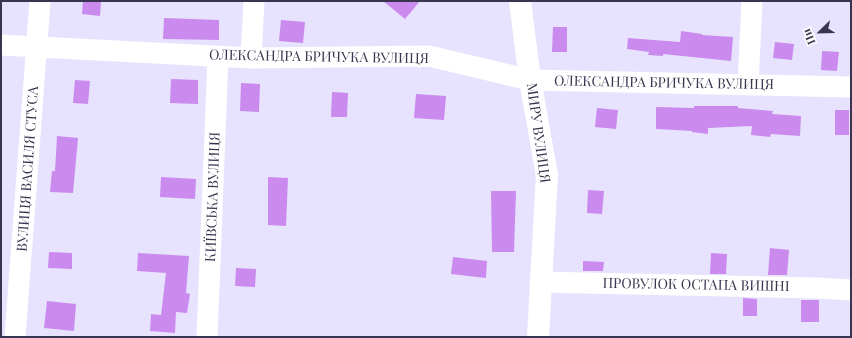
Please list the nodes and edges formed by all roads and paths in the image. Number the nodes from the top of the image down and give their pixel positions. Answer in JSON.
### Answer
{"nodes":[{"id":1,"x":40,"y":1,"type":"edge"},
{"id":2,"x":254,"y":1,"type":"edge"},
{"id":3,"x":520,"y":1,"type":"edge"},
{"id":4,"x":752,"y":1,"type":"edge"},
{"id":5,"x":1,"y":45,"type":"edge"},
{"id":6,"x":37,"y":47,"type":"junction"},
{"id":7,"x":218,"y":57,"type":"junction"},
{"id":8,"x":251,"y":58,"type":"junction"},
{"id":9,"x":530,"y":80,"type":"junction"},
{"id":10,"x":748,"y":85,"type":"junction"},
{"id":11,"x":851,"y":87,"type":"edge"},
{"id":12,"x":540,"y":282,"type":"junction"},
{"id":13,"x":851,"y":290,"type":"edge"},
{"id":14,"x":15,"y":337,"type":"edge"},
{"id":15,"x":207,"y":337,"type":"edge"},
{"id":16,"x":538,"y":337,"type":"edge"}],
"edges":[{"from":1,"to":6,"type":"street","name":"ВУЛИЦЯ ВАСИЛЯ СТУСА"},
{"from":2,"to":8,"type":"street"},
{"from":3,"to":9,"type":"main road","name":"МИРУ ВУЛИЦЯ"},
{"from":4,"to":10,"type":"street"},
{"from":5,"to":6,"type":"street","name":"ОЛЕКСАНДРА БРИЧУКА ВУЛИЦЯ"},
{"from":6,"to":7,"type":"street","name":"ОЛЕКСАНДРА БРИЧУКА ВУЛИЦЯ"},
{"from":6,"to":14,"type":"street","name":"ВУЛИЦЯ ВАСИЛЯ СТУСА"},
{"from":7,"to":8,"type":"street","name":"ОЛЕКСАНДРА БРИЧУКА ВУЛИЦЯ"},
{"from":7,"to":15,"type":"street","name":"КИЇВСЬКА ВУЛИЦЯ"},
{"from":8,"to":9,"type":"street","name":"ОЛЕКСАНДРА БРИЧУКА ВУЛИЦЯ"},
{"from":9,"to":10,"type":"street","name":"ОЛЕКСАНДРА БРИЧУКА ВУЛИЦЯ"},
{"from":9,"to":12,"type":"main road","name":"МИРУ ВУЛИЦЯ"},
{"from":10,"to":11,"type":"street","name":"ОЛЕКСАНДРА БРИЧУКА ВУЛИЦЯ"},
{"from":12,"to":13,"type":"street","name":"ПРОВУЛОК ОСТАПА ВИШНІ"},
{"from":12,"to":16,"type":"main road","name":"МИРУ ВУЛИЦЯ"}]}
